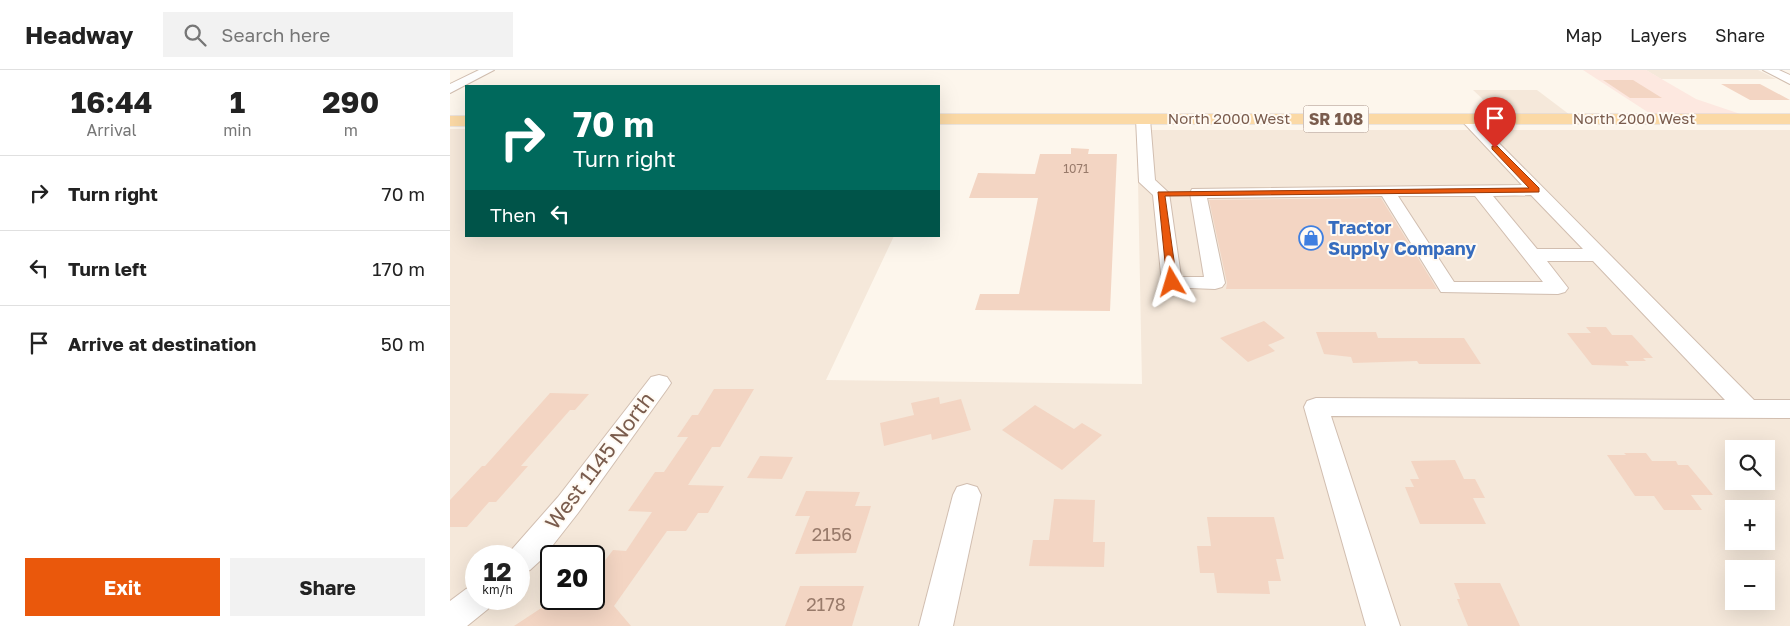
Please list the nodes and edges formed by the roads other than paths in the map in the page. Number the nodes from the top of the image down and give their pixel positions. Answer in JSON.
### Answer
{"nodes":[{"id":1,"x":488,"y":70,"type":"edge"},
{"id":2,"x":1769,"y":70,"type":"edge"},
{"id":3,"x":1790,"y":80,"type":"edge"},
{"id":4,"x":456,"y":83,"type":"edge"},
{"id":5,"x":450,"y":88,"type":"edge"},
{"id":6,"x":1143,"y":119,"type":"junction"},
{"id":7,"x":1467,"y":119,"type":"junction"},
{"id":8,"x":1790,"y":119,"type":"edge"},
{"id":9,"x":450,"y":120,"type":"edge"},
{"id":10,"x":465,"y":120,"type":"edge"},
{"id":11,"x":940,"y":120,"type":"edge"},
{"id":12,"x":1536,"y":190,"type":"junction"},
{"id":13,"x":1388,"y":191,"type":"junction"},
{"id":14,"x":1480,"y":191,"type":"junction"},
{"id":15,"x":1161,"y":193,"type":"junction"},
{"id":16,"x":1198,"y":193,"type":"junction"},
{"id":17,"x":1532,"y":255,"type":"junction"},
{"id":18,"x":1600,"y":255,"type":"junction"},
{"id":19,"x":660,"y":383,"type":"dead end"},
{"id":20,"x":1748,"y":409,"type":"junction"},
{"id":21,"x":1790,"y":409,"type":"edge"},
{"id":22,"x":967,"y":495,"type":"dead end"},
{"id":23,"x":530,"y":551,"type":"edge"},
{"id":24,"x":465,"y":608,"type":"edge"},
{"id":25,"x":450,"y":620,"type":"edge"},
{"id":26,"x":936,"y":626,"type":"edge"},
{"id":27,"x":1383,"y":626,"type":"edge"}],
"edges":[{"from":1,"to":4,"type":"street"},
{"from":2,"to":3,"type":"street"},
{"from":4,"to":5,"type":"street"},
{"from":6,"to":7,"type":"main road","name":"North 2000 West","number":"SR 108"},
{"from":6,"to":11,"type":"main road","name":"North 2000 West","number":"SR 108"},
{"from":6,"to":15,"type":"street"},
{"from":7,"to":8,"type":"main road","name":"North 2000 West","number":"SR 108"},
{"from":7,"to":12,"type":"street"},
{"from":9,"to":10,"type":"main road"},
{"from":12,"to":14,"type":"street"},
{"from":12,"to":18,"type":"street"},
{"from":13,"to":14,"type":"street"},
{"from":13,"to":16,"type":"street"},
{"from":13,"to":17,"type":"street"},
{"from":14,"to":17,"type":"street"},
{"from":15,"to":16,"type":"street"},
{"from":15,"to":16,"type":"street"},
{"from":17,"to":18,"type":"street"},
{"from":18,"to":20,"type":"street"},
{"from":19,"to":23,"type":"street","name":"West 1145 North"},
{"from":20,"to":21,"type":"street"},
{"from":20,"to":27,"type":"street"},
{"from":22,"to":26,"type":"street"},
{"from":24,"to":25,"type":"street"}]}
